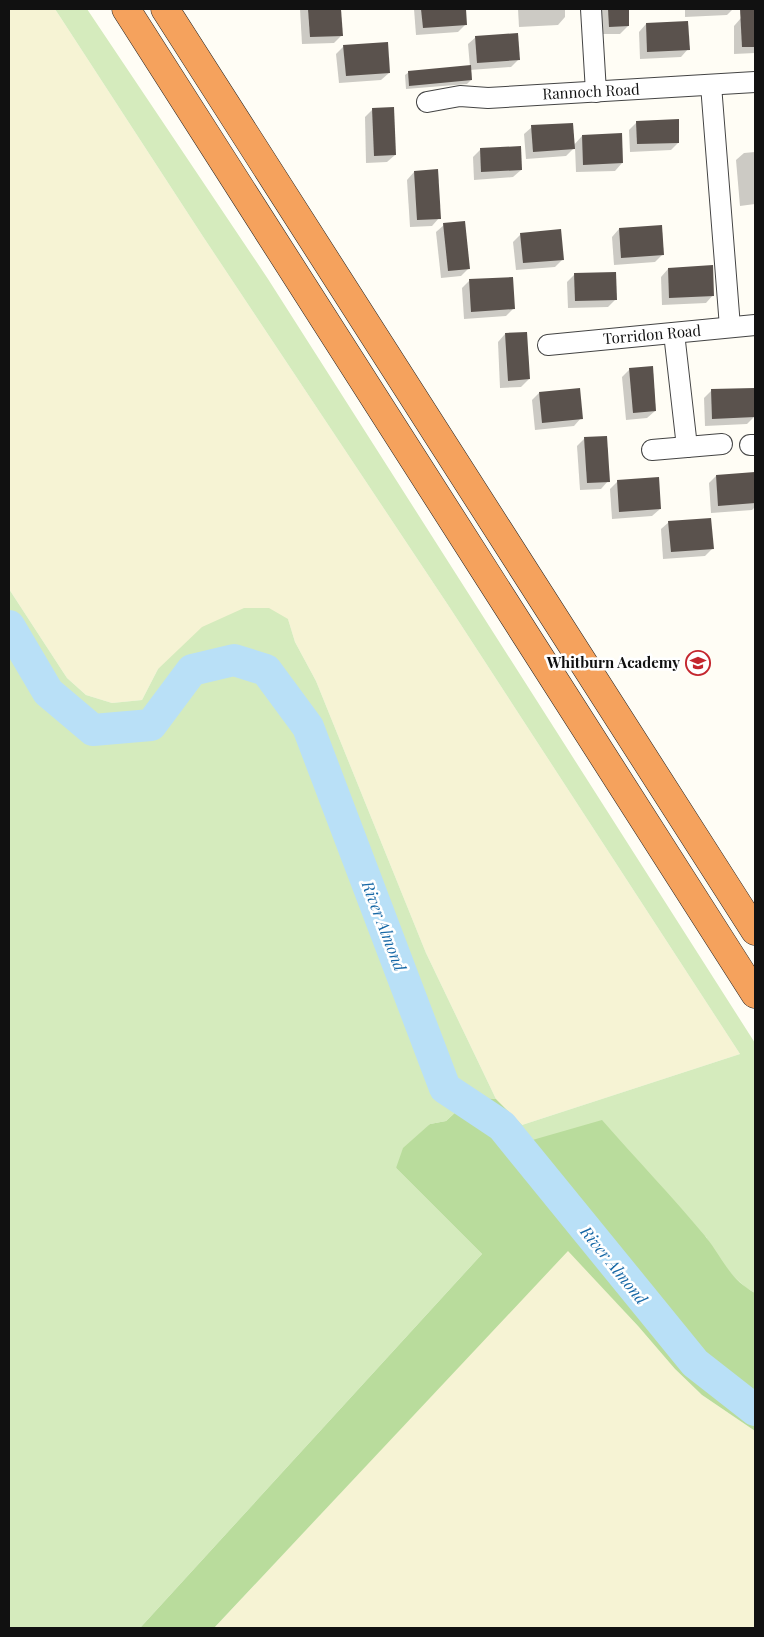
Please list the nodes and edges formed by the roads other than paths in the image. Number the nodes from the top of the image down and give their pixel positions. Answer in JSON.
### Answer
{"nodes":[{"id":1,"x":126,"y":9,"type":"edge"},
{"id":2,"x":165,"y":9,"type":"edge"},
{"id":3,"x":591,"y":9,"type":"edge"},
{"id":4,"x":755,"y":82,"type":"edge"},
{"id":5,"x":711,"y":85,"type":"junction"},
{"id":6,"x":596,"y":92,"type":"junction"},
{"id":7,"x":427,"y":102,"type":"dead end"},
{"id":8,"x":755,"y":325,"type":"edge"},
{"id":9,"x":730,"y":328,"type":"junction"},
{"id":10,"x":674,"y":333,"type":"junction"},
{"id":11,"x":548,"y":344,"type":"dead end"},
{"id":12,"x":722,"y":444,"type":"dead end"},
{"id":13,"x":687,"y":447,"type":"junction"},
{"id":14,"x":652,"y":450,"type":"dead end"},
{"id":15,"x":755,"y":931,"type":"edge"},
{"id":16,"x":755,"y":994,"type":"edge"}],
"edges":[{"from":1,"to":16,"type":"highway"},
{"from":2,"to":15,"type":"highway"},
{"from":3,"to":6,"type":"street"},
{"from":4,"to":5,"type":"street","name":"Rannoch Road"},
{"from":5,"to":6,"type":"street","name":"Rannoch Road"},
{"from":5,"to":9,"type":"street"},
{"from":6,"to":7,"type":"street","name":"Rannoch Road"},
{"from":8,"to":9,"type":"street","name":"Torridon Road"},
{"from":9,"to":10,"type":"street","name":"Torridon Road"},
{"from":10,"to":11,"type":"street","name":"Torridon Road"},
{"from":10,"to":13,"type":"street"},
{"from":12,"to":13,"type":"street"},
{"from":13,"to":14,"type":"street"}]}
